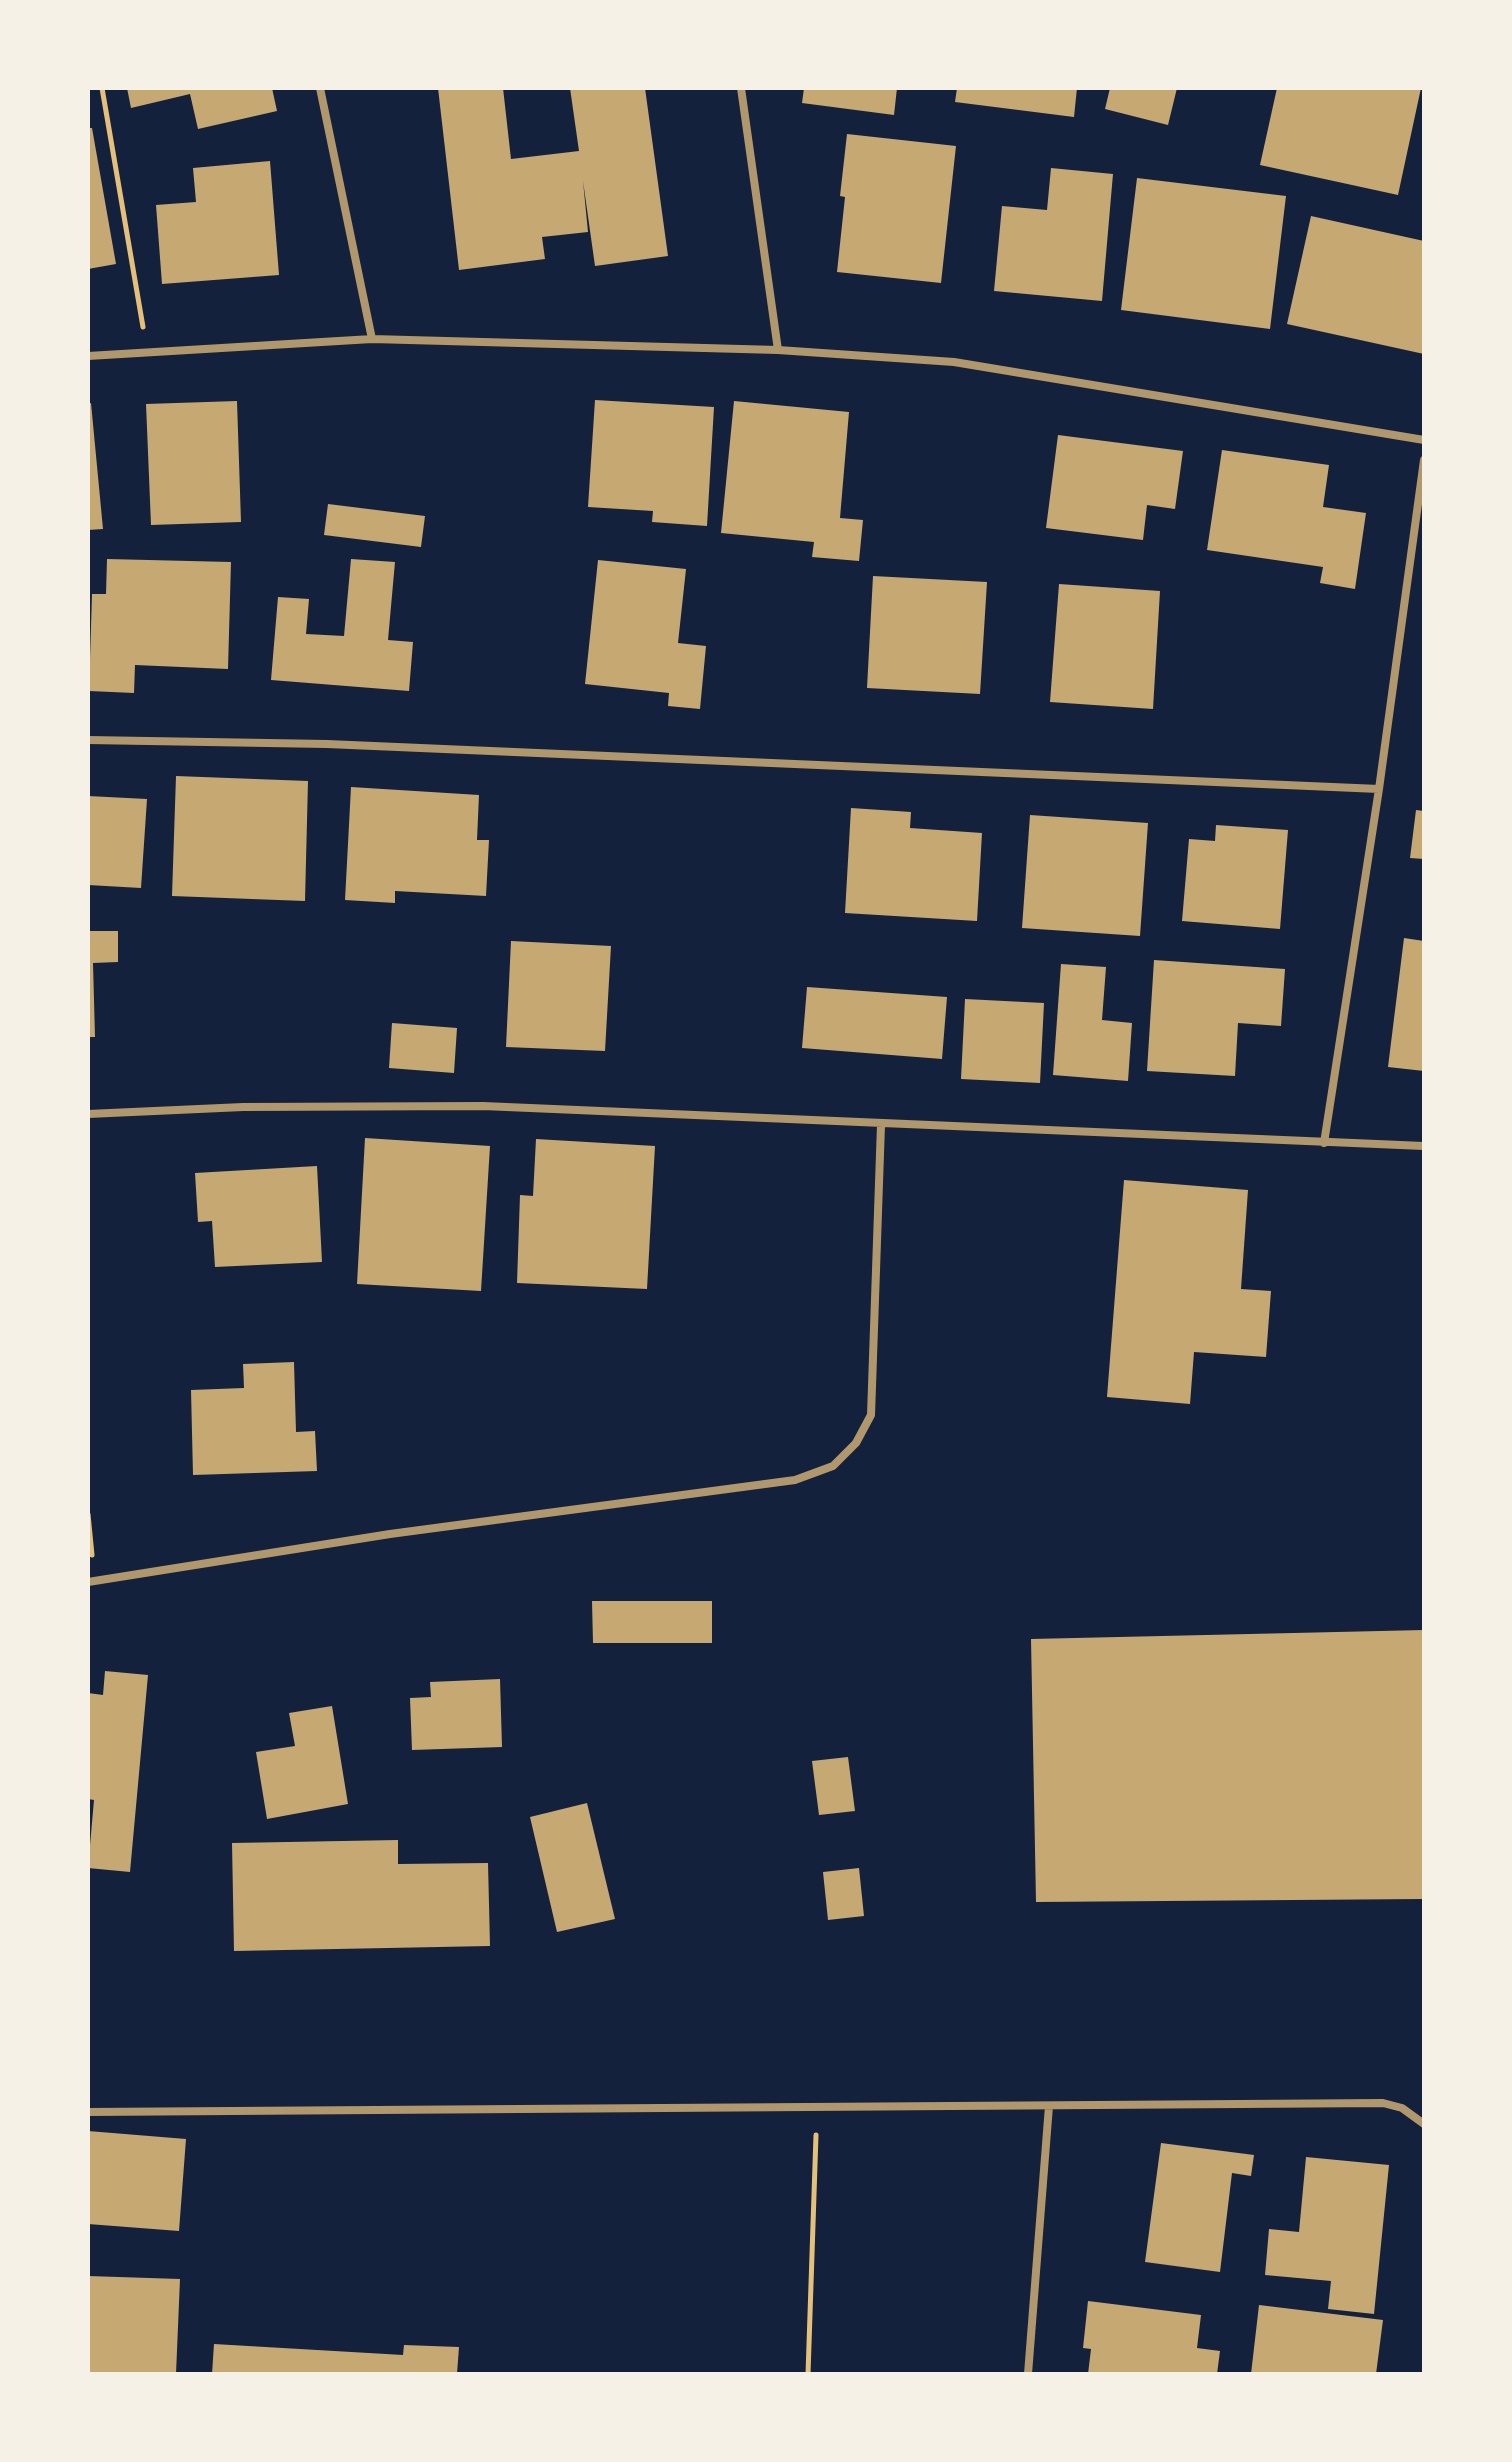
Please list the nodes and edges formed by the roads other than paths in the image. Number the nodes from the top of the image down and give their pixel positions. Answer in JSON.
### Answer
{"nodes":[{"id":1,"x":320,"y":88,"type":"edge"},
{"id":2,"x":741,"y":88,"type":"edge"},
{"id":3,"x":372,"y":339,"type":"junction"},
{"id":4,"x":778,"y":350,"type":"junction"},
{"id":5,"x":88,"y":356,"type":"edge"},
{"id":6,"x":1424,"y":440,"type":"edge"},
{"id":7,"x":1424,"y":460,"type":"edge"},
{"id":8,"x":88,"y":740,"type":"edge"},
{"id":9,"x":1379,"y":789,"type":"junction"},
{"id":10,"x":88,"y":1114,"type":"edge"},
{"id":11,"x":881,"y":1125,"type":"junction"},
{"id":12,"x":1324,"y":1143,"type":"junction"},
{"id":13,"x":1424,"y":1146,"type":"edge"},
{"id":14,"x":91,"y":1581,"type":"edge"},
{"id":15,"x":1049,"y":2106,"type":"junction"},
{"id":16,"x":88,"y":2112,"type":"edge"},
{"id":17,"x":1424,"y":2124,"type":"edge"},
{"id":18,"x":1028,"y":2374,"type":"edge"}],
"edges":[{"from":1,"to":3,"type":"street"},
{"from":2,"to":4,"type":"street"},
{"from":3,"to":4,"type":"street"},
{"from":3,"to":5,"type":"street"},
{"from":4,"to":6,"type":"street"},
{"from":7,"to":9,"type":"street"},
{"from":8,"to":9,"type":"street"},
{"from":9,"to":12,"type":"street"},
{"from":10,"to":11,"type":"street"},
{"from":11,"to":12,"type":"street"},
{"from":11,"to":14,"type":"street"},
{"from":12,"to":13,"type":"street"},
{"from":15,"to":16,"type":"street"},
{"from":15,"to":17,"type":"street"},
{"from":15,"to":18,"type":"street"}]}
